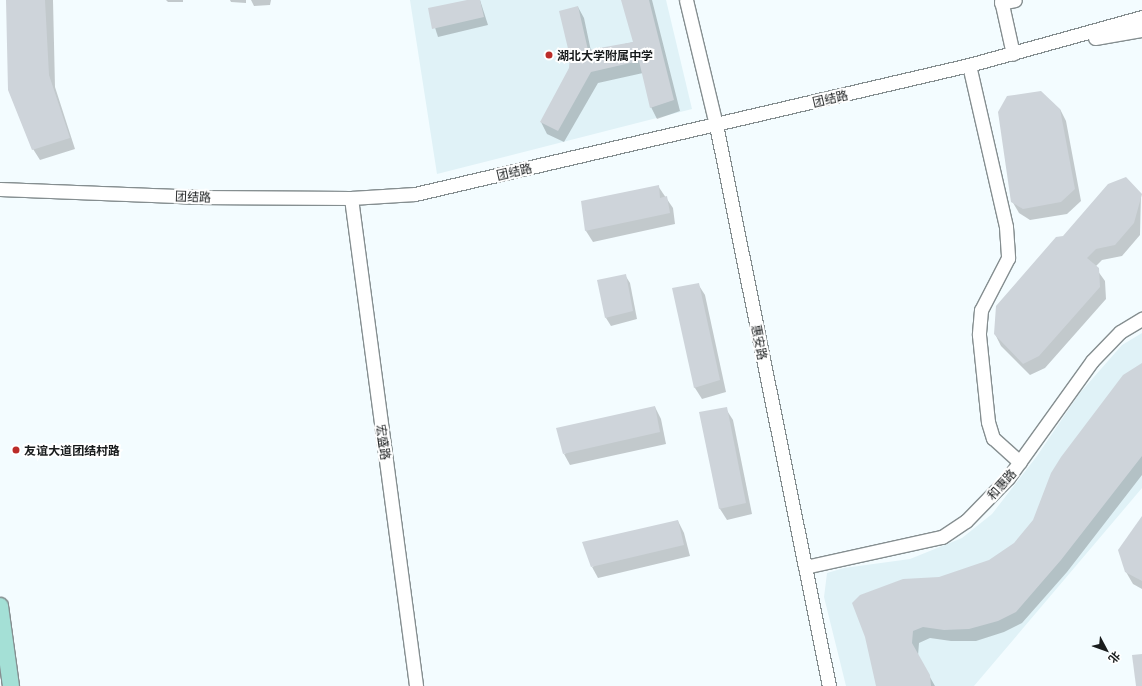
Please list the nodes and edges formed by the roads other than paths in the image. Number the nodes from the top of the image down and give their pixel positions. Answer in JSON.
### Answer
{"nodes":[{"id":1,"x":686,"y":0,"type":"edge"},
{"id":2,"x":1015,"y":0,"type":"edge"},
{"id":3,"x":1001,"y":2,"type":"edge"},
{"id":4,"x":1142,"y":17,"type":"edge"},
{"id":5,"x":1142,"y":30,"type":"edge"},
{"id":6,"x":1015,"y":53,"type":"junction"},
{"id":7,"x":969,"y":65,"type":"junction"},
{"id":8,"x":716,"y":125,"type":"junction"},
{"id":9,"x":0,"y":189,"type":"edge"},
{"id":10,"x":351,"y":198,"type":"junction"},
{"id":11,"x":1142,"y":319,"type":"edge"},
{"id":12,"x":1020,"y":462,"type":"junction"},
{"id":13,"x":805,"y":567,"type":"junction"},
{"id":14,"x":0,"y":606,"type":"edge"},
{"id":15,"x":0,"y":644,"type":"edge"},
{"id":16,"x":4,"y":686,"type":"edge"},
{"id":17,"x":11,"y":686,"type":"edge"},
{"id":18,"x":416,"y":686,"type":"edge"},
{"id":19,"x":829,"y":686,"type":"edge"}],
"edges":[{"from":1,"to":8,"type":"street","name":"惠安路"},
{"from":2,"to":3,"type":"street"},
{"from":3,"to":6,"type":"street"},
{"from":4,"to":6,"type":"street","name":"团结路"},
{"from":5,"to":6,"type":"street","name":"团结路"},
{"from":6,"to":7,"type":"street","name":"团结路"},
{"from":7,"to":8,"type":"street","name":"团结路"},
{"from":7,"to":12,"type":"street"},
{"from":8,"to":10,"type":"street","name":"团结路"},
{"from":8,"to":13,"type":"street","name":"惠安路"},
{"from":9,"to":10,"type":"street","name":"团结路"},
{"from":10,"to":18,"type":"street","name":"宏盛路"},
{"from":11,"to":12,"type":"street","name":"和惠路"},
{"from":12,"to":13,"type":"street","name":"和惠路"},
{"from":13,"to":19,"type":"street","name":"惠安路"},
{"from":14,"to":17,"type":"main road"},
{"from":15,"to":16,"type":"main road"}]}
